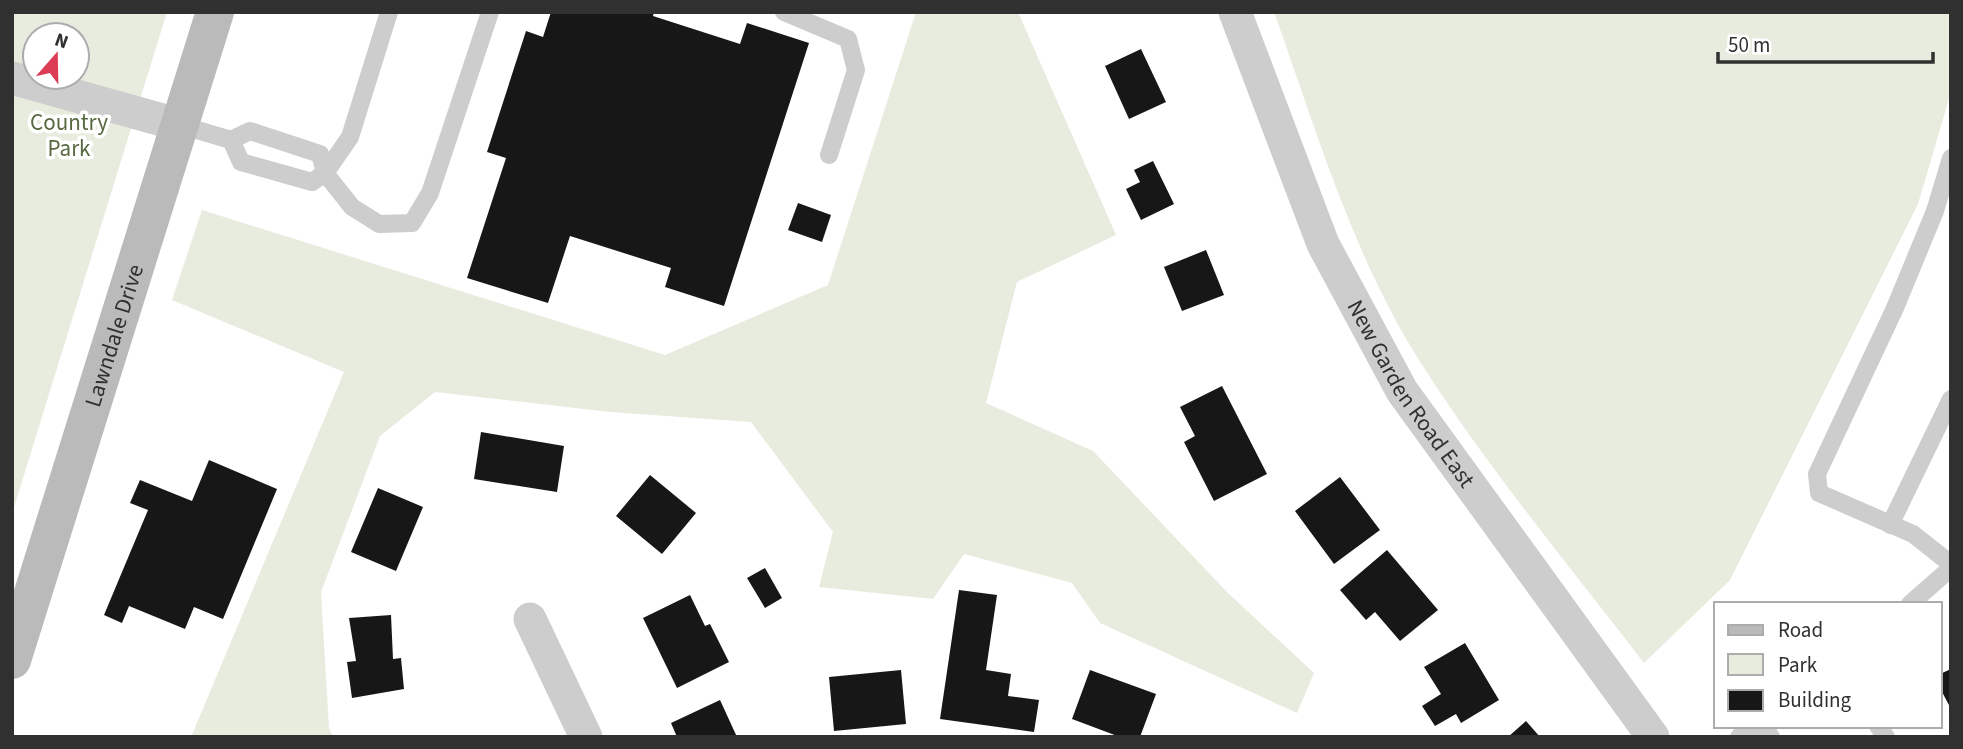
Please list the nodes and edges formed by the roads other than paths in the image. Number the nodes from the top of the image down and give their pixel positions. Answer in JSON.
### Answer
{"nodes":[{"id":1,"x":215,"y":12,"type":"edge"},
{"id":2,"x":389,"y":12,"type":"edge"},
{"id":3,"x":490,"y":12,"type":"edge"},
{"id":4,"x":784,"y":12,"type":"edge"},
{"id":5,"x":1235,"y":12,"type":"edge"},
{"id":6,"x":12,"y":78,"type":"edge"},
{"id":7,"x":180,"y":125,"type":"junction"},
{"id":8,"x":231,"y":140,"type":"junction"},
{"id":9,"x":830,"y":155,"type":"dead end"},
{"id":10,"x":1951,"y":158,"type":"edge"},
{"id":11,"x":325,"y":173,"type":"junction"},
{"id":12,"x":1951,"y":400,"type":"edge"},
{"id":13,"x":1890,"y":525,"type":"junction"},
{"id":14,"x":1951,"y":566,"type":"edge"},
{"id":15,"x":1912,"y":602,"type":"edge"},
{"id":16,"x":530,"y":619,"type":"dead end"},
{"id":17,"x":12,"y":660,"type":"edge"},
{"id":18,"x":1757,"y":728,"type":"edge"},
{"id":19,"x":586,"y":737,"type":"edge"},
{"id":20,"x":1653,"y":737,"type":"edge"},
{"id":21,"x":1739,"y":737,"type":"edge"}],
"edges":[{"from":1,"to":7,"type":"main road","name":"Lawndale Drive"},
{"from":2,"to":11,"type":"lane"},
{"from":3,"to":11,"type":"lane"},
{"from":4,"to":9,"type":"lane"},
{"from":5,"to":20,"type":"street","name":"New Garden Road East"},
{"from":6,"to":7,"type":"street"},
{"from":7,"to":8,"type":"lane"},
{"from":7,"to":17,"type":"main road","name":"Lawndale Drive"},
{"from":8,"to":11,"type":"lane"},
{"from":8,"to":11,"type":"lane"},
{"from":10,"to":13,"type":"lane"},
{"from":12,"to":13,"type":"lane"},
{"from":13,"to":14,"type":"lane"},
{"from":14,"to":15,"type":"lane"},
{"from":16,"to":19,"type":"street"},
{"from":18,"to":21,"type":"lane"}]}
